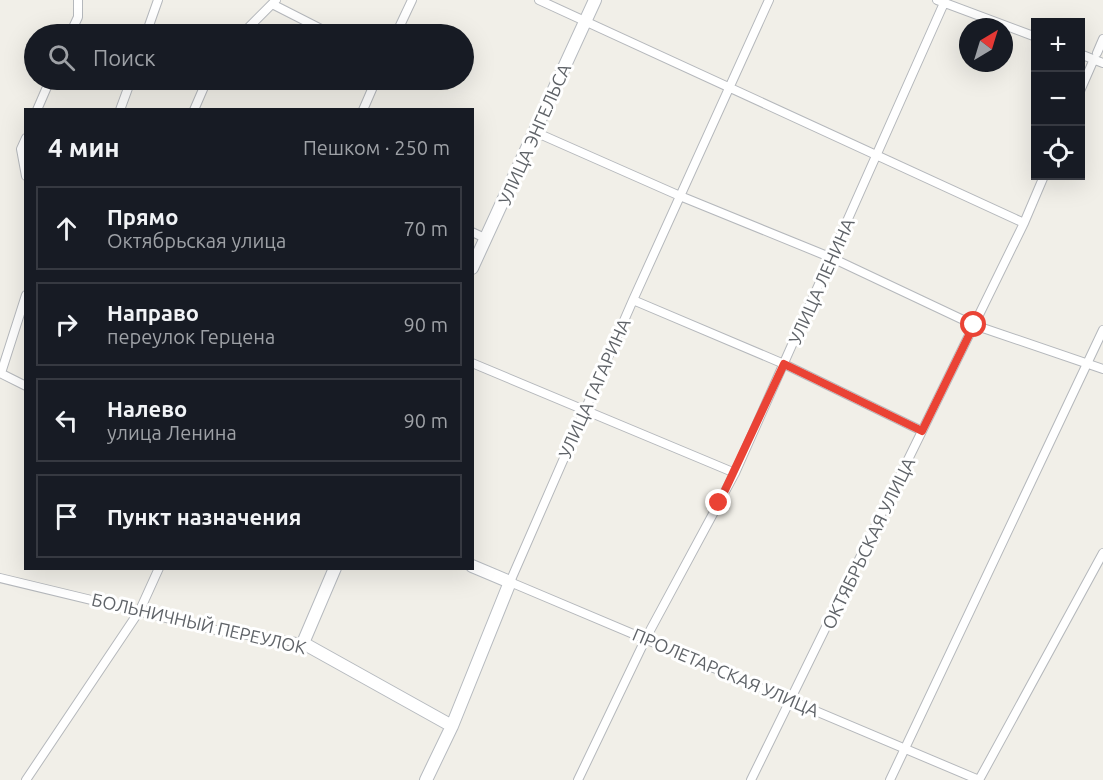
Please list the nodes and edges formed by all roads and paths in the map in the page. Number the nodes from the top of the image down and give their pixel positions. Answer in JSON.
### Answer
{"nodes":[{"id":1,"x":78,"y":0,"type":"edge"},
{"id":2,"x":158,"y":0,"type":"edge"},
{"id":3,"x":412,"y":0,"type":"edge"},
{"id":4,"x":539,"y":0,"type":"edge"},
{"id":5,"x":595,"y":0,"type":"edge"},
{"id":6,"x":769,"y":0,"type":"edge"},
{"id":7,"x":275,"y":2,"type":"edge"},
{"id":8,"x":941,"y":2,"type":"edge"},
{"id":9,"x":585,"y":21,"type":"junction"},
{"id":10,"x":75,"y":24,"type":"edge"},
{"id":11,"x":150,"y":24,"type":"edge"},
{"id":12,"x":252,"y":24,"type":"edge"},
{"id":13,"x":314,"y":24,"type":"edge"},
{"id":14,"x":401,"y":24,"type":"edge"},
{"id":15,"x":1031,"y":36,"type":"edge"},
{"id":16,"x":1103,"y":39,"type":"edge"},
{"id":17,"x":1085,"y":55,"type":"edge"},
{"id":18,"x":1095,"y":56,"type":"junction"},
{"id":19,"x":1103,"y":63,"type":"edge"},
{"id":20,"x":1085,"y":79,"type":"edge"},
{"id":21,"x":730,"y":87,"type":"junction"},
{"id":22,"x":46,"y":90,"type":"edge"},
{"id":23,"x":127,"y":90,"type":"edge"},
{"id":24,"x":203,"y":90,"type":"edge"},
{"id":25,"x":372,"y":90,"type":"edge"},
{"id":26,"x":39,"y":108,"type":"edge"},
{"id":27,"x":121,"y":108,"type":"edge"},
{"id":28,"x":195,"y":108,"type":"edge"},
{"id":29,"x":364,"y":108,"type":"edge"},
{"id":30,"x":535,"y":132,"type":"junction"},
{"id":31,"x":24,"y":142,"type":"edge"},
{"id":32,"x":878,"y":153,"type":"junction"},
{"id":33,"x":24,"y":165,"type":"edge"},
{"id":34,"x":1042,"y":180,"type":"edge"},
{"id":35,"x":680,"y":196,"type":"junction"},
{"id":36,"x":1024,"y":223,"type":"junction"},
{"id":37,"x":474,"y":233,"type":"edge"},
{"id":38,"x":487,"y":239,"type":"junction"},
{"id":39,"x":832,"y":258,"type":"junction"},
{"id":40,"x":474,"y":264,"type":"edge"},
{"id":41,"x":633,"y":300,"type":"junction"},
{"id":42,"x":24,"y":301,"type":"edge"},
{"id":43,"x":974,"y":325,"type":"junction"},
{"id":44,"x":1103,"y":330,"type":"edge"},
{"id":45,"x":1089,"y":363,"type":"junction"},
{"id":46,"x":474,"y":364,"type":"edge"},
{"id":47,"x":784,"y":364,"type":"junction"},
{"id":48,"x":1103,"y":369,"type":"edge"},
{"id":49,"x":0,"y":373,"type":"edge"},
{"id":50,"x":24,"y":385,"type":"edge"},
{"id":51,"x":584,"y":411,"type":"junction"},
{"id":52,"x":922,"y":431,"type":"junction"},
{"id":53,"x":735,"y":473,"type":"junction"},
{"id":54,"x":1103,"y":553,"type":"edge"},
{"id":55,"x":474,"y":567,"type":"edge"},
{"id":56,"x":158,"y":570,"type":"edge"},
{"id":57,"x":334,"y":570,"type":"edge"},
{"id":58,"x":0,"y":578,"type":"edge"},
{"id":59,"x":510,"y":582,"type":"junction"},
{"id":60,"x":140,"y":610,"type":"junction"},
{"id":61,"x":646,"y":638,"type":"junction"},
{"id":62,"x":303,"y":643,"type":"junction"},
{"id":63,"x":792,"y":701,"type":"junction"},
{"id":64,"x":452,"y":726,"type":"junction"},
{"id":65,"x":906,"y":747,"type":"junction"},
{"id":66,"x":430,"y":779,"type":"edge"},
{"id":67,"x":26,"y":780,"type":"edge"},
{"id":68,"x":578,"y":780,"type":"edge"},
{"id":69,"x":751,"y":780,"type":"edge"},
{"id":70,"x":890,"y":780,"type":"edge"},
{"id":71,"x":979,"y":780,"type":"edge"}],
"edges":[{"from":1,"to":10,"type":"street"},
{"from":2,"to":11,"type":"street"},
{"from":3,"to":14,"type":"street"},
{"from":4,"to":9,"type":"street"},
{"from":5,"to":9,"type":"main road","name":"УЛИЦА ЭНГЕЛЬСА"},
{"from":6,"to":21,"type":"street","name":"УЛИЦА ГАГАРИНА"},
{"from":7,"to":12,"type":"street"},
{"from":7,"to":13,"type":"street"},
{"from":8,"to":15,"type":"street"},
{"from":8,"to":32,"type":"street","name":"УЛИЦА ЛЕНИНА"},
{"from":9,"to":21,"type":"street"},
{"from":9,"to":30,"type":"main road","name":"УЛИЦА ЭНГЕЛЬСА"},
{"from":16,"to":18,"type":"street"},
{"from":17,"to":18,"type":"street"},
{"from":18,"to":19,"type":"street"},
{"from":18,"to":20,"type":"street"},
{"from":21,"to":32,"type":"street"},
{"from":21,"to":35,"type":"street","name":"УЛИЦА ГАГАРИНА"},
{"from":22,"to":26,"type":"street"},
{"from":23,"to":27,"type":"street"},
{"from":24,"to":28,"type":"street"},
{"from":25,"to":29,"type":"street"},
{"from":30,"to":35,"type":"street"},
{"from":30,"to":38,"type":"main road","name":"УЛИЦА ЭНГЕЛЬСА"},
{"from":31,"to":33,"type":"street"},
{"from":32,"to":36,"type":"street"},
{"from":32,"to":39,"type":"street","name":"УЛИЦА ЛЕНИНА"},
{"from":34,"to":36,"type":"street","name":"ОКТЯБРЬСКАЯ УЛИЦА"},
{"from":35,"to":39,"type":"street"},
{"from":35,"to":41,"type":"street","name":"УЛИЦА ГАГАРИНА"},
{"from":36,"to":43,"type":"street","name":"ОКТЯБРЬСКАЯ УЛИЦА"},
{"from":37,"to":38,"type":"street"},
{"from":38,"to":40,"type":"main road","name":"УЛИЦА ЭНГЕЛЬСА"},
{"from":39,"to":43,"type":"street"},
{"from":39,"to":47,"type":"street","name":"УЛИЦА ЛЕНИНА"},
{"from":41,"to":47,"type":"street"},
{"from":41,"to":51,"type":"street","name":"УЛИЦА ГАГАРИНА"},
{"from":42,"to":49,"type":"street"},
{"from":43,"to":45,"type":"street"},
{"from":43,"to":52,"type":"street","name":"ОКТЯБРЬСКАЯ УЛИЦА"},
{"from":44,"to":45,"type":"street"},
{"from":45,"to":48,"type":"street"},
{"from":45,"to":65,"type":"street"},
{"from":46,"to":51,"type":"street"},
{"from":47,"to":52,"type":"street"},
{"from":47,"to":53,"type":"street","name":"УЛИЦА ЛЕНИНА"},
{"from":49,"to":50,"type":"street"},
{"from":51,"to":53,"type":"street"},
{"from":51,"to":59,"type":"street","name":"УЛИЦА ГАГАРИНА"},
{"from":52,"to":63,"type":"street","name":"ОКТЯБРЬСКАЯ УЛИЦА"},
{"from":53,"to":61,"type":"street","name":"УЛИЦА ЛЕНИНА"},
{"from":54,"to":71,"type":"street"},
{"from":55,"to":59,"type":"main road","name":"ПРОЛЕТАРСКАЯ УЛИЦА"},
{"from":56,"to":60,"type":"street"},
{"from":57,"to":62,"type":"main road"},
{"from":58,"to":60,"type":"street","name":"БОЛЬНИЧНЫЙ ПЕРЕУЛОК"},
{"from":59,"to":61,"type":"street","name":"ПРОЛЕТАРСКАЯ УЛИЦА"},
{"from":59,"to":64,"type":"main road","name":"УЛИЦА ГАГАРИНА"},
{"from":60,"to":62,"type":"street","name":"БОЛЬНИЧНЫЙ ПЕРЕУЛОК"},
{"from":60,"to":67,"type":"street"},
{"from":61,"to":63,"type":"street","name":"ПРОЛЕТАРСКАЯ УЛИЦА"},
{"from":61,"to":68,"type":"street","name":"УЛИЦА ЛЕНИНА"},
{"from":62,"to":64,"type":"main road","name":"БОЛЬНИЧНЫЙ ПЕРЕУЛОК"},
{"from":63,"to":65,"type":"street","name":"ПРОЛЕТАРСКАЯ УЛИЦА"},
{"from":63,"to":69,"type":"street","name":"ОКТЯБРЬСКАЯ УЛИЦА"},
{"from":64,"to":66,"type":"main road","name":"УЛИЦА ГАГАРИНА"},
{"from":65,"to":70,"type":"street"},
{"from":65,"to":71,"type":"street","name":"ПРОЛЕТАРСКАЯ УЛИЦА"}]}
